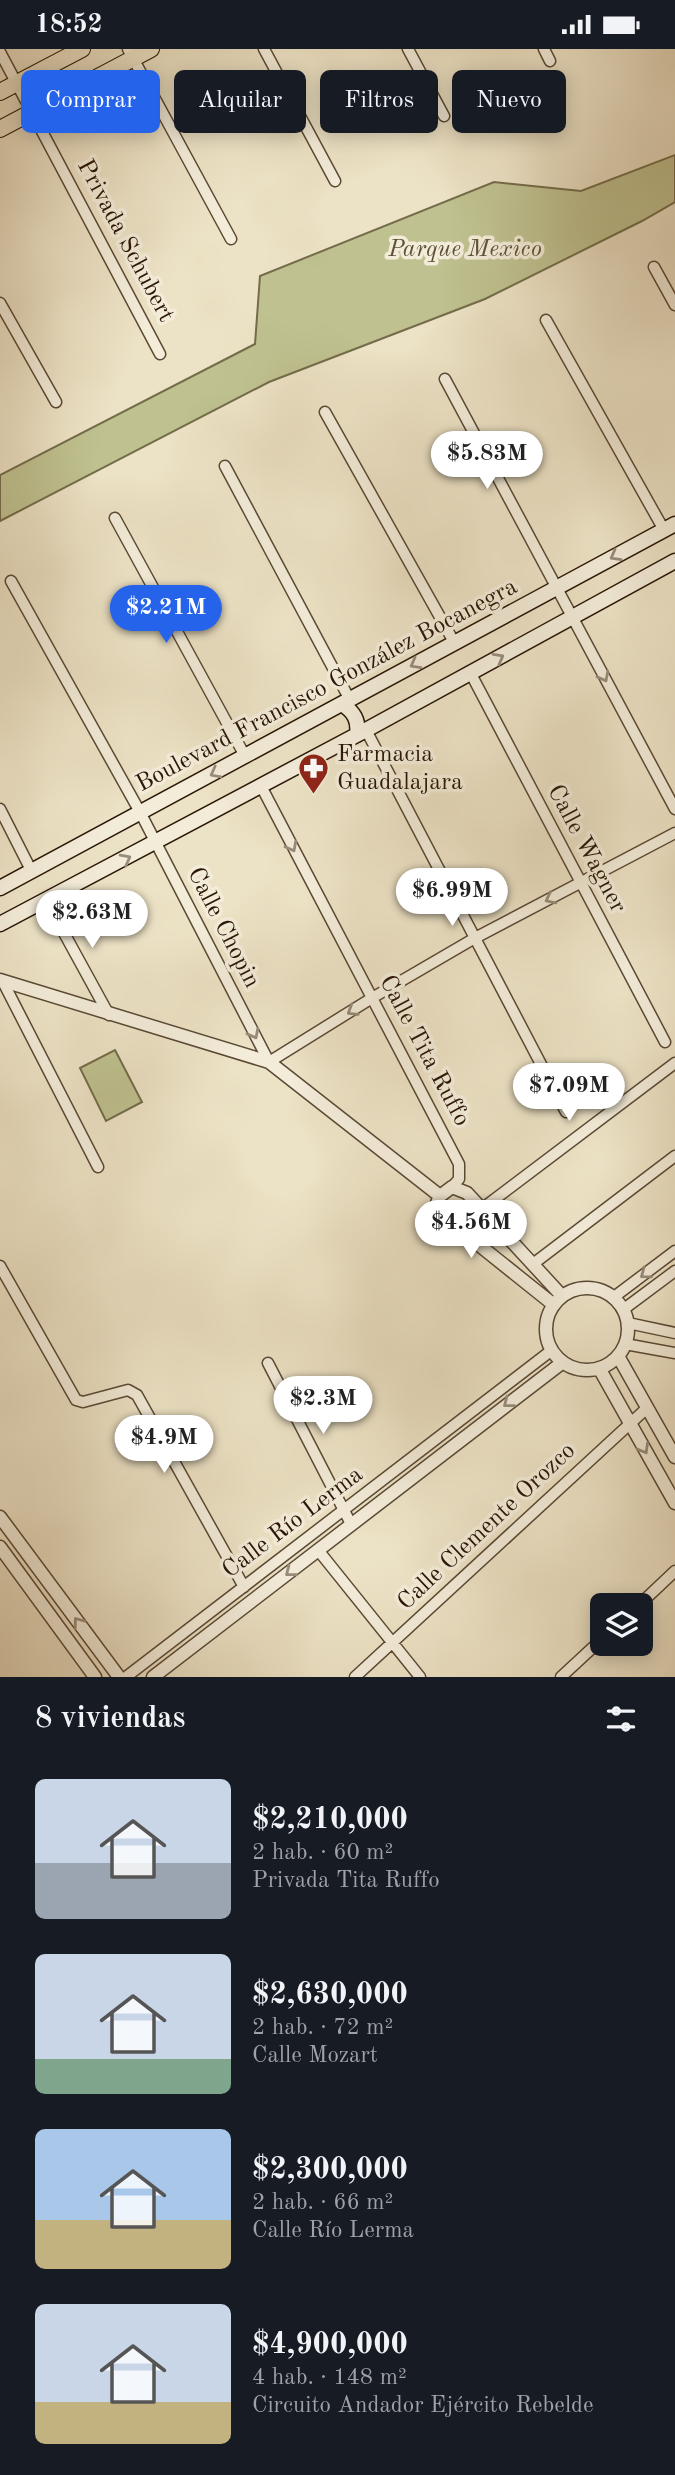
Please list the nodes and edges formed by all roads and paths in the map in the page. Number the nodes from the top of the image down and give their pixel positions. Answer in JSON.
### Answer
{"nodes":[{"id":1,"x":82,"y":49,"type":"edge"},
{"id":2,"x":151,"y":49,"type":"edge"},
{"id":3,"x":264,"y":49,"type":"edge"},
{"id":4,"x":408,"y":49,"type":"edge"},
{"id":5,"x":544,"y":49,"type":"edge"},
{"id":6,"x":0,"y":52,"type":"edge"},
{"id":7,"x":131,"y":54,"type":"edge"},
{"id":8,"x":550,"y":61,"type":"dead end"},
{"id":9,"x":104,"y":70,"type":"edge"},
{"id":10,"x":17,"y":83,"type":"junction"},
{"id":11,"x":21,"y":90,"type":"edge"},
{"id":12,"x":0,"y":92,"type":"edge"},
{"id":13,"x":444,"y":116,"type":"dead end"},
{"id":14,"x":21,"y":118,"type":"edge"},
{"id":15,"x":0,"y":129,"type":"edge"},
{"id":16,"x":44,"y":133,"type":"edge"},
{"id":17,"x":335,"y":181,"type":"dead end"},
{"id":18,"x":231,"y":239,"type":"dead end"},
{"id":19,"x":654,"y":267,"type":"dead end"},
{"id":20,"x":0,"y":303,"type":"edge"},
{"id":21,"x":675,"y":305,"type":"edge"},
{"id":22,"x":546,"y":320,"type":"dead end"},
{"id":23,"x":160,"y":354,"type":"dead end"},
{"id":24,"x":445,"y":379,"type":"dead end"},
{"id":25,"x":56,"y":402,"type":"dead end"},
{"id":26,"x":326,"y":412,"type":"dead end"},
{"id":27,"x":225,"y":466,"type":"dead end"},
{"id":28,"x":115,"y":518,"type":"dead end"},
{"id":29,"x":669,"y":527,"type":"edge"},
{"id":30,"x":675,"y":562,"type":"edge"},
{"id":31,"x":11,"y":581,"type":"dead end"},
{"id":32,"x":557,"y":588,"type":"junction"},
{"id":33,"x":571,"y":617,"type":"junction"},
{"id":34,"x":454,"y":642,"type":"junction"},
{"id":35,"x":471,"y":674,"type":"junction"},
{"id":36,"x":346,"y":702,"type":"junction"},
{"id":37,"x":362,"y":732,"type":"junction"},
{"id":38,"x":245,"y":756,"type":"junction"},
{"id":39,"x":261,"y":786,"type":"junction"},
{"id":40,"x":0,"y":809,"type":"edge"},
{"id":41,"x":675,"y":809,"type":"edge"},
{"id":42,"x":140,"y":812,"type":"junction"},
{"id":43,"x":675,"y":833,"type":"edge"},
{"id":44,"x":156,"y":843,"type":"junction"},
{"id":45,"x":32,"y":871,"type":"junction"},
{"id":46,"x":580,"y":884,"type":"junction"},
{"id":47,"x":0,"y":888,"type":"edge"},
{"id":48,"x":46,"y":901,"type":"junction"},
{"id":49,"x":0,"y":924,"type":"edge"},
{"id":50,"x":475,"y":938,"type":"junction"},
{"id":51,"x":1,"y":980,"type":"edge"},
{"id":52,"x":372,"y":998,"type":"junction"},
{"id":53,"x":109,"y":1015,"type":"junction"},
{"id":54,"x":665,"y":1042,"type":"dead end"},
{"id":55,"x":269,"y":1062,"type":"junction"},
{"id":56,"x":675,"y":1063,"type":"edge"},
{"id":57,"x":566,"y":1111,"type":"dead end"},
{"id":58,"x":675,"y":1156,"type":"edge"},
{"id":59,"x":98,"y":1167,"type":"dead end"},
{"id":60,"x":452,"y":1187,"type":"junction"},
{"id":61,"x":440,"y":1196,"type":"junction"},
{"id":62,"x":483,"y":1208,"type":"junction"},
{"id":63,"x":675,"y":1251,"type":"edge"},
{"id":64,"x":533,"y":1264,"type":"junction"},
{"id":65,"x":0,"y":1266,"type":"edge"},
{"id":66,"x":675,"y":1271,"type":"edge"},
{"id":67,"x":614,"y":1297,"type":"junction"},
{"id":68,"x":558,"y":1300,"type":"junction"},
{"id":69,"x":624,"y":1310,"type":"junction"},
{"id":70,"x":628,"y":1323,"type":"junction"},
{"id":71,"x":675,"y":1333,"type":"edge"},
{"id":72,"x":625,"y":1344,"type":"junction"},
{"id":73,"x":552,"y":1350,"type":"junction"},
{"id":74,"x":675,"y":1353,"type":"edge"},
{"id":75,"x":618,"y":1356,"type":"junction"},
{"id":76,"x":563,"y":1362,"type":"junction"},
{"id":77,"x":268,"y":1363,"type":"dead end"},
{"id":78,"x":599,"y":1368,"type":"junction"},
{"id":79,"x":647,"y":1408,"type":"junction"},
{"id":80,"x":629,"y":1424,"type":"junction"},
{"id":81,"x":675,"y":1457,"type":"edge"},
{"id":82,"x":675,"y":1503,"type":"edge"},
{"id":83,"x":344,"y":1511,"type":"junction"},
{"id":84,"x":0,"y":1517,"type":"edge"},
{"id":85,"x":351,"y":1524,"type":"junction"},
{"id":86,"x":0,"y":1547,"type":"edge"},
{"id":87,"x":318,"y":1550,"type":"junction"},
{"id":88,"x":675,"y":1571,"type":"edge"},
{"id":89,"x":244,"y":1587,"type":"junction"},
{"id":90,"x":652,"y":1593,"type":"edge"},
{"id":91,"x":392,"y":1643,"type":"junction"},
{"id":92,"x":590,"y":1650,"type":"edge"},
{"id":93,"x":95,"y":1677,"type":"edge"},
{"id":94,"x":119,"y":1677,"type":"edge"},
{"id":95,"x":126,"y":1677,"type":"edge"},
{"id":96,"x":153,"y":1677,"type":"edge"},
{"id":97,"x":355,"y":1677,"type":"edge"},
{"id":98,"x":420,"y":1677,"type":"edge"},
{"id":99,"x":561,"y":1677,"type":"edge"}],
"edges":[{"from":1,"to":10,"type":"main road"},
{"from":2,"to":7,"type":"main road"},
{"from":3,"to":17,"type":"street"},
{"from":4,"to":13,"type":"street"},
{"from":5,"to":8,"type":"street"},
{"from":6,"to":10,"type":"street","name":"Privada Schubert"},
{"from":7,"to":9,"type":"main road"},
{"from":7,"to":18,"type":"street"},
{"from":10,"to":11,"type":"street","name":"Privada Schubert"},
{"from":10,"to":12,"type":"main road"},
{"from":14,"to":15,"type":"main road"},
{"from":16,"to":23,"type":"street","name":"Privada Schubert"},
{"from":19,"to":21,"type":"street"},
{"from":20,"to":25,"type":"street"},
{"from":22,"to":29,"type":"street"},
{"from":24,"to":32,"type":"street"},
{"from":26,"to":34,"type":"street"},
{"from":27,"to":36,"type":"street"},
{"from":28,"to":38,"type":"street"},
{"from":29,"to":32,"type":"main road","name":"Boulevard Francisco González Bocanegra","one_way":true},
{"from":30,"to":33,"type":"main road"},
{"from":31,"to":42,"type":"street","name":"Calle Chopin"},
{"from":32,"to":33,"type":"street"},
{"from":32,"to":34,"type":"main road","name":"Boulevard Francisco González Bocanegra"},
{"from":35,"to":33,"type":"main road","one_way":true},
{"from":33,"to":41,"type":"street","one_way":true},
{"from":34,"to":36,"type":"main road","name":"Boulevard Francisco González Bocanegra","one_way":true},
{"from":35,"to":37,"type":"main road"},
{"from":35,"to":46,"type":"street","name":"Calle Wagner"},
{"from":36,"to":37,"type":"main road"},
{"from":36,"to":38,"type":"main road","name":"Boulevard Francisco González Bocanegra"},
{"from":37,"to":39,"type":"main road"},
{"from":37,"to":50,"type":"street"},
{"from":38,"to":42,"type":"main road","name":"Boulevard Francisco González Bocanegra","one_way":true},
{"from":39,"to":44,"type":"main road"},
{"from":39,"to":52,"type":"street","name":"Calle Tita Ruffo","one_way":true},
{"from":40,"to":45,"type":"street"},
{"from":42,"to":44,"type":"street","name":"Calle Chopin"},
{"from":42,"to":45,"type":"main road","name":"Boulevard Francisco González Bocanegra"},
{"from":43,"to":46,"type":"street"},
{"from":48,"to":44,"type":"main road","one_way":true},
{"from":44,"to":55,"type":"street","name":"Calle Chopin","one_way":true},
{"from":45,"to":47,"type":"main road","name":"Boulevard Francisco González Bocanegra"},
{"from":46,"to":50,"type":"street","one_way":true},
{"from":46,"to":54,"type":"street","name":"Calle Wagner"},
{"from":48,"to":49,"type":"main road"},
{"from":48,"to":53,"type":"street"},
{"from":50,"to":52,"type":"street"},
{"from":50,"to":57,"type":"street"},
{"from":51,"to":53,"type":"street"},
{"from":51,"to":59,"type":"street"},
{"from":52,"to":55,"type":"street","one_way":true},
{"from":52,"to":60,"type":"street","name":"Calle Tita Ruffo"},
{"from":53,"to":55,"type":"street"},
{"from":55,"to":61,"type":"street"},
{"from":56,"to":62,"type":"street"},
{"from":58,"to":64,"type":"street"},
{"from":60,"to":61,"type":"street"},
{"from":60,"to":62,"type":"street"},
{"from":61,"to":68,"type":"street"},
{"from":62,"to":64,"type":"street"},
{"from":63,"to":67,"type":"street","one_way":true},
{"from":64,"to":68,"type":"street"},
{"from":65,"to":89,"type":"street"},
{"from":66,"to":69,"type":"street"},
{"from":67,"to":68,"type":"street"},
{"from":67,"to":69,"type":"street"},
{"from":68,"to":73,"type":"street"},
{"from":69,"to":70,"type":"street"},
{"from":70,"to":71,"type":"street"},
{"from":70,"to":72,"type":"street"},
{"from":72,"to":74,"type":"street"},
{"from":72,"to":75,"type":"street"},
{"from":73,"to":76,"type":"street"},
{"from":73,"to":83,"type":"street","name":"Calle Río Lerma"},
{"from":75,"to":78,"type":"street"},
{"from":75,"to":79,"type":"street"},
{"from":76,"to":78,"type":"street"},
{"from":76,"to":85,"type":"street","name":"Calle Río Lerma","one_way":true},
{"from":77,"to":83,"type":"street"},
{"from":78,"to":80,"type":"street"},
{"from":79,"to":80,"type":"street","name":"Calle Clemente Orozco"},
{"from":79,"to":81,"type":"street"},
{"from":80,"to":82,"type":"street","one_way":true},
{"from":80,"to":91,"type":"street","name":"Calle Clemente Orozco"},
{"from":83,"to":85,"type":"street"},
{"from":83,"to":89,"type":"street","name":"Calle Río Lerma"},
{"from":94,"to":84,"type":"street","one_way":true},
{"from":85,"to":87,"type":"street","name":"Calle Río Lerma"},
{"from":86,"to":93,"type":"street"},
{"from":87,"to":91,"type":"street"},
{"from":87,"to":96,"type":"street","name":"Calle Río Lerma","one_way":true},
{"from":88,"to":90,"type":"street"},
{"from":89,"to":95,"type":"street","name":"Calle Río Lerma"},
{"from":91,"to":97,"type":"street","name":"Calle Clemente Orozco"},
{"from":91,"to":98,"type":"street"},
{"from":92,"to":99,"type":"street"}]}
